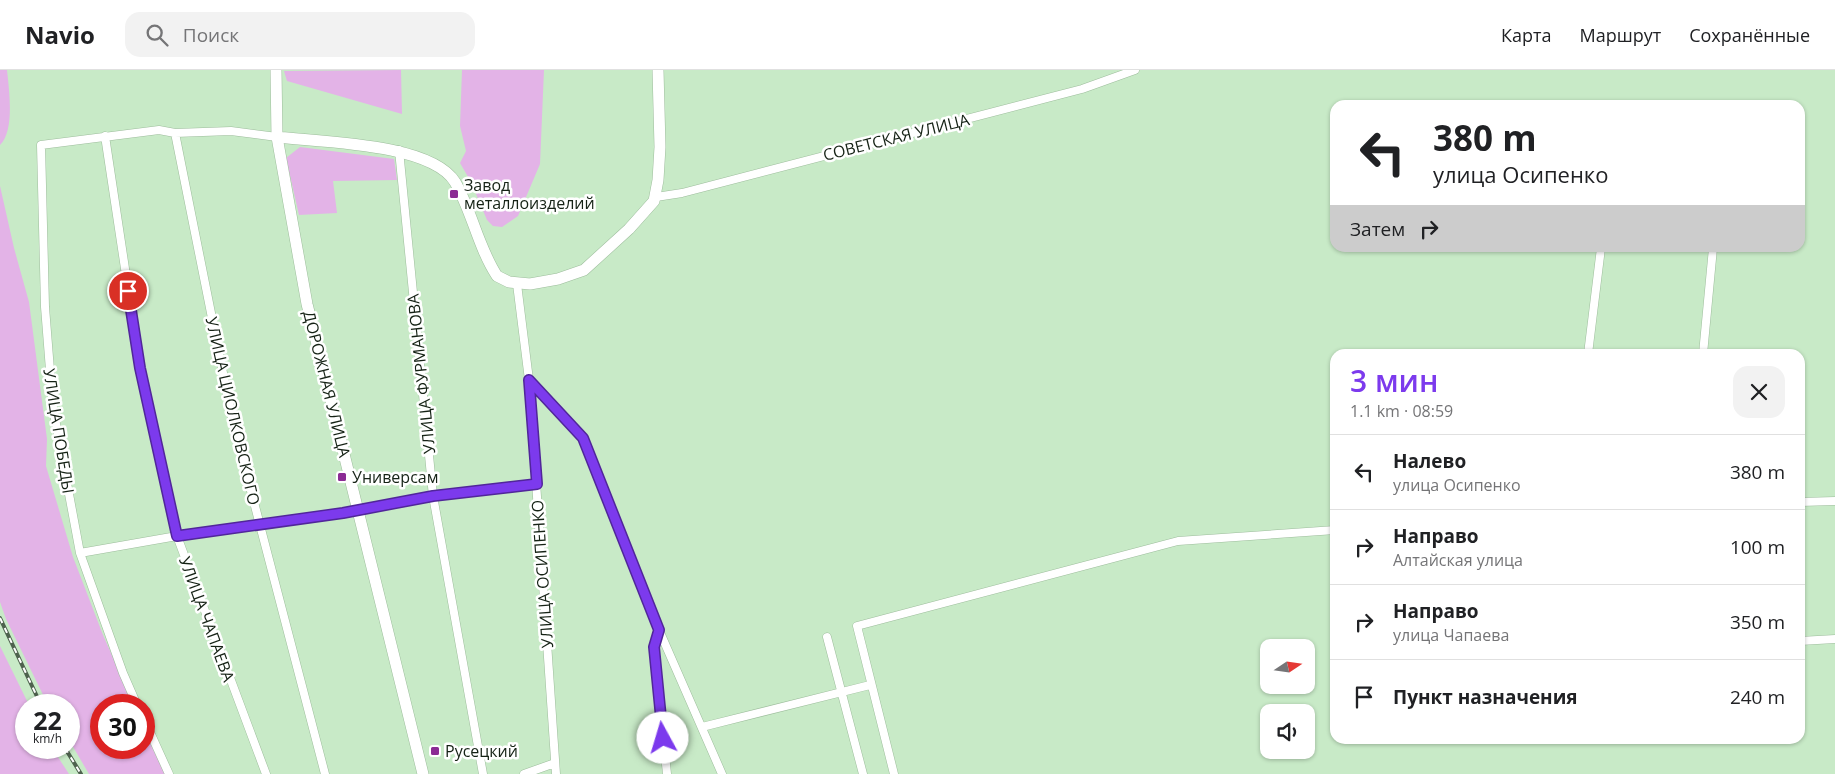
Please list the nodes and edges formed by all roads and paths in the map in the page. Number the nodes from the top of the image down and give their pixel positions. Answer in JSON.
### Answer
{"nodes":[{"id":1,"x":276,"y":70,"type":"edge"},
{"id":2,"x":658,"y":70,"type":"edge"},
{"id":3,"x":1135,"y":70,"type":"edge"},
{"id":4,"x":175,"y":133,"type":"junction"},
{"id":5,"x":105,"y":136,"type":"junction"},
{"id":6,"x":277,"y":137,"type":"junction"},
{"id":7,"x":399,"y":150,"type":"junction"},
{"id":8,"x":656,"y":197,"type":"junction"},
{"id":9,"x":1601,"y":252,"type":"edge"},
{"id":10,"x":1713,"y":252,"type":"edge"},
{"id":11,"x":517,"y":284,"type":"junction"},
{"id":12,"x":1589,"y":349,"type":"edge"},
{"id":13,"x":1703,"y":349,"type":"edge"},
{"id":14,"x":529,"y":380,"type":"junction"},
{"id":15,"x":537,"y":484,"type":"junction"},
{"id":16,"x":433,"y":496,"type":"junction"},
{"id":17,"x":1835,"y":501,"type":"edge"},
{"id":18,"x":1805,"y":502,"type":"edge"},
{"id":19,"x":359,"y":510,"type":"junction"},
{"id":20,"x":260,"y":526,"type":"junction"},
{"id":21,"x":1330,"y":530,"type":"edge"},
{"id":22,"x":177,"y":536,"type":"junction"},
{"id":23,"x":80,"y":553,"type":"junction"},
{"id":24,"x":659,"y":630,"type":"junction"},
{"id":25,"x":827,"y":637,"type":"dead end"},
{"id":26,"x":1835,"y":639,"type":"edge"},
{"id":27,"x":1805,"y":641,"type":"edge"},
{"id":28,"x":870,"y":684,"type":"junction"},
{"id":29,"x":841,"y":691,"type":"junction"},
{"id":30,"x":133,"y":694,"type":"edge"},
{"id":31,"x":702,"y":727,"type":"junction"},
{"id":32,"x":155,"y":743,"type":"edge"},
{"id":33,"x":555,"y":763,"type":"junction"},
{"id":34,"x":169,"y":774,"type":"edge"},
{"id":35,"x":266,"y":774,"type":"edge"},
{"id":36,"x":325,"y":774,"type":"edge"},
{"id":37,"x":423,"y":774,"type":"edge"},
{"id":38,"x":483,"y":774,"type":"edge"},
{"id":39,"x":524,"y":774,"type":"edge"},
{"id":40,"x":556,"y":774,"type":"edge"},
{"id":41,"x":667,"y":774,"type":"edge"},
{"id":42,"x":722,"y":774,"type":"edge"},
{"id":43,"x":864,"y":774,"type":"edge"},
{"id":44,"x":894,"y":774,"type":"edge"}],
"edges":[{"from":1,"to":6,"type":"main road","name":"ДОРОЖНАЯ УЛИЦА"},
{"from":2,"to":8,"type":"main road"},
{"from":3,"to":8,"type":"street","name":"СОВЕТСКАЯ УЛИЦА"},
{"from":4,"to":5,"type":"street"},
{"from":4,"to":6,"type":"street"},
{"from":4,"to":20,"type":"street","name":"УЛИЦА ЦИОЛКОВСКОГО"},
{"from":5,"to":22,"type":"street","name":"УЛИЦА ЧАПАЕВА"},
{"from":5,"to":23,"type":"street","name":"УЛИЦА ПОБЕДЫ"},
{"from":6,"to":7,"type":"main road"},
{"from":6,"to":19,"type":"main road","name":"ДОРОЖНАЯ УЛИЦА"},
{"from":7,"to":11,"type":"main road"},
{"from":7,"to":16,"type":"street","name":"УЛИЦА ФУРМАНОВА"},
{"from":8,"to":11,"type":"main road"},
{"from":9,"to":12,"type":"street"},
{"from":10,"to":13,"type":"street"},
{"from":11,"to":14,"type":"street","name":"УЛИЦА ОСИПЕНКО"},
{"from":14,"to":15,"type":"street","name":"УЛИЦА ОСИПЕНКО"},
{"from":14,"to":24,"type":"street"},
{"from":15,"to":16,"type":"street"},
{"from":15,"to":33,"type":"street","name":"УЛИЦА ОСИПЕНКО"},
{"from":16,"to":19,"type":"street"},
{"from":16,"to":38,"type":"street","name":"УЛИЦА ФУРМАНОВА"},
{"from":17,"to":18,"type":"street"},
{"from":19,"to":20,"type":"street"},
{"from":19,"to":37,"type":"main road","name":"ДОРОЖНАЯ УЛИЦА"},
{"from":20,"to":22,"type":"street"},
{"from":20,"to":36,"type":"street","name":"УЛИЦА ЦИОЛКОВСКОГО"},
{"from":21,"to":28,"type":"street"},
{"from":22,"to":23,"type":"street"},
{"from":22,"to":35,"type":"street","name":"УЛИЦА ЧАПАЕВА"},
{"from":23,"to":30,"type":"street","name":"УЛИЦА ПОБЕДЫ"},
{"from":24,"to":31,"type":"street"},
{"from":24,"to":41,"type":"street"},
{"from":25,"to":29,"type":"street"},
{"from":26,"to":27,"type":"street"},
{"from":28,"to":29,"type":"street"},
{"from":28,"to":44,"type":"street"},
{"from":29,"to":31,"type":"street"},
{"from":29,"to":43,"type":"street"},
{"from":31,"to":42,"type":"street"},
{"from":32,"to":34,"type":"street"},
{"from":33,"to":39,"type":"street"},
{"from":33,"to":40,"type":"street","name":"УЛИЦА ОСИПЕНКО"}]}
